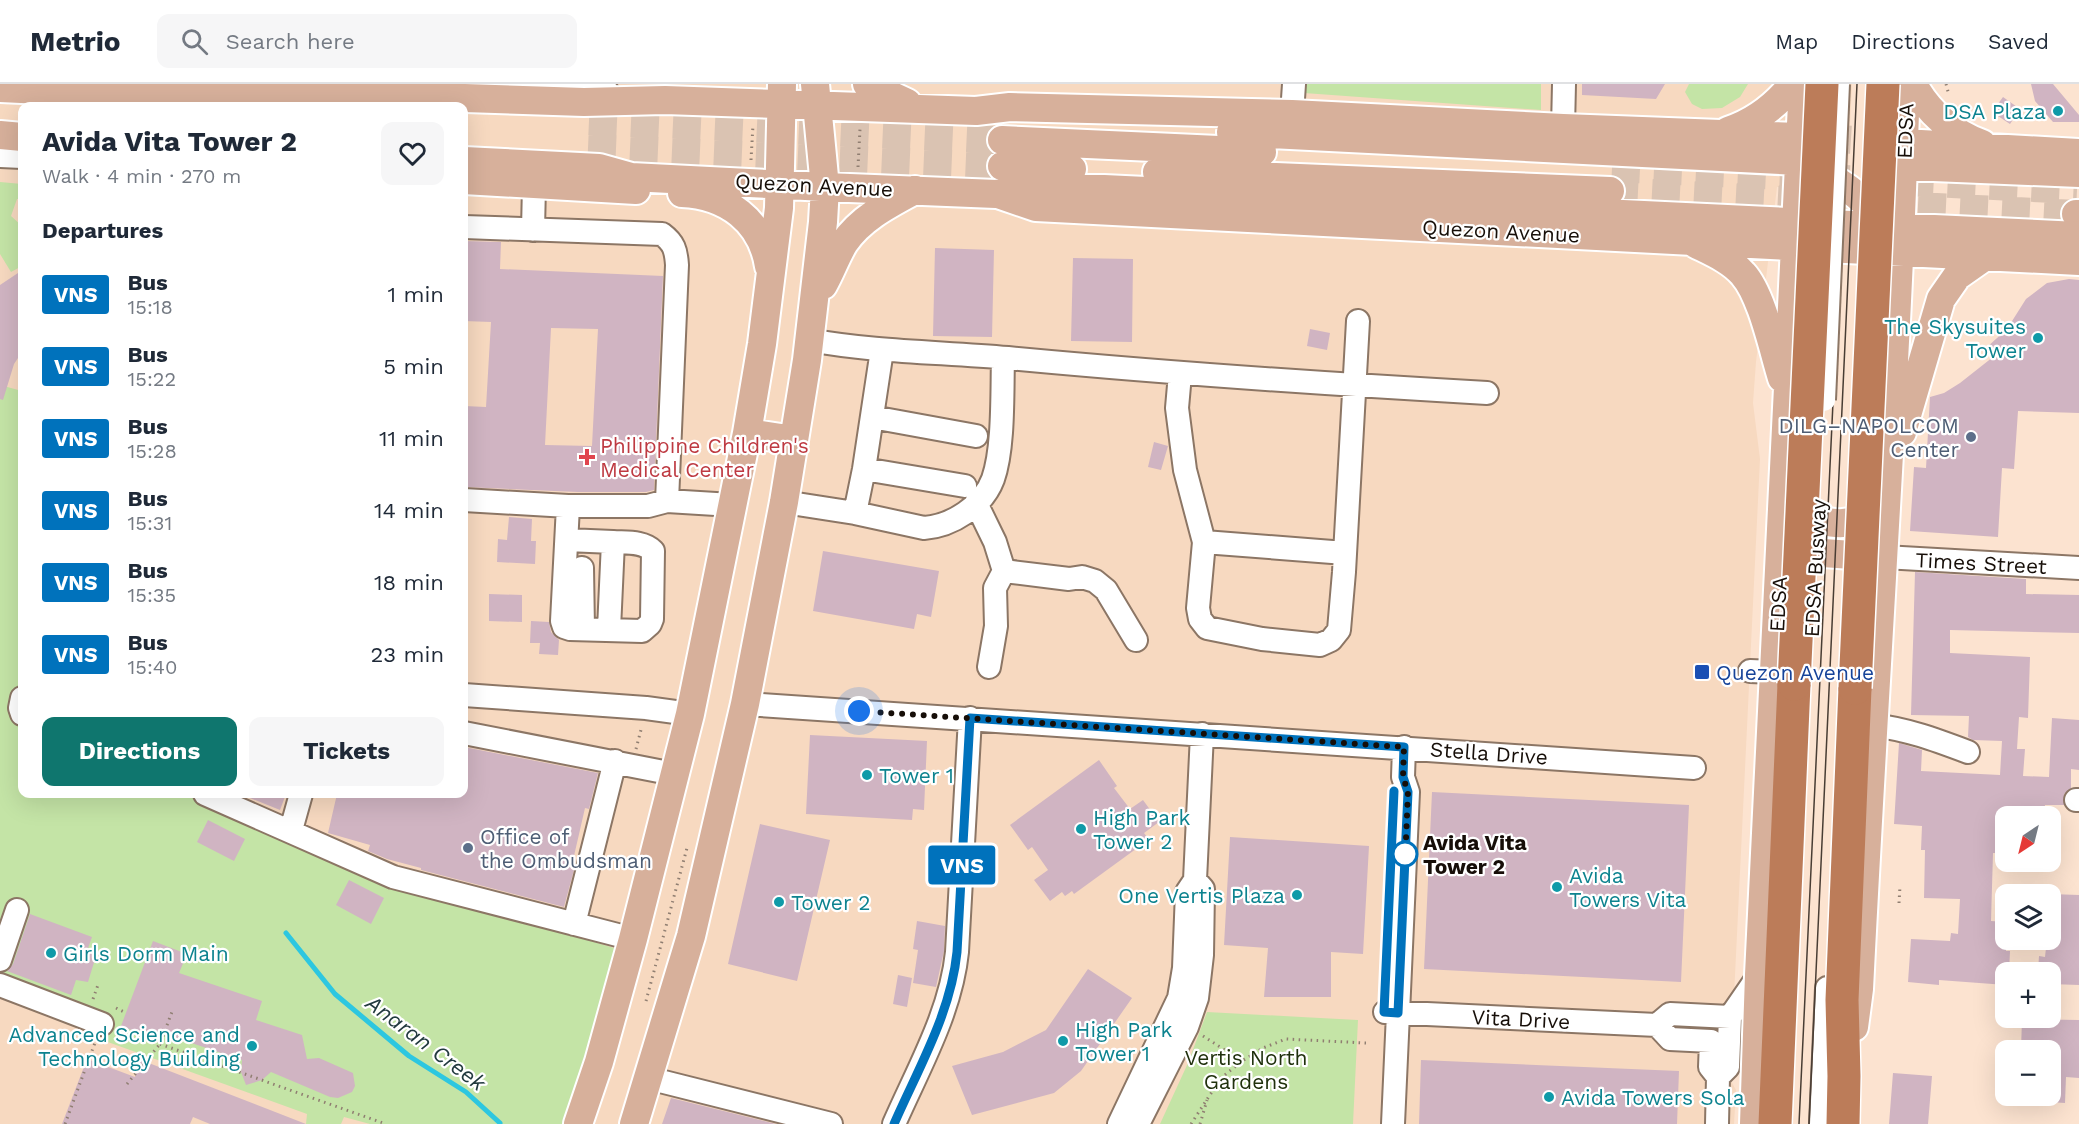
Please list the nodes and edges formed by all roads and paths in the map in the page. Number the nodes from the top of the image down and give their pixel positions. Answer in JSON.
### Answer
{"nodes":[{"id":1,"x":508,"y":84,"type":"edge"},
{"id":2,"x":867,"y":84,"type":"edge"},
{"id":3,"x":1294,"y":84,"type":"edge"},
{"id":4,"x":1564,"y":84,"type":"edge"},
{"id":5,"x":1793,"y":84,"type":"edge"},
{"id":6,"x":1803,"y":84,"type":"edge"},
{"id":7,"x":1816,"y":84,"type":"edge"},
{"id":8,"x":1822,"y":84,"type":"edge"},
{"id":9,"x":1838,"y":84,"type":"edge"},
{"id":10,"x":1868,"y":84,"type":"edge"},
{"id":11,"x":1883,"y":84,"type":"edge"},
{"id":12,"x":1906,"y":84,"type":"edge"},
{"id":13,"x":1913,"y":84,"type":"edge"},
{"id":14,"x":1946,"y":84,"type":"edge"},
{"id":15,"x":121,"y":87,"type":"edge"},
{"id":16,"x":0,"y":88,"type":"edge"},
{"id":17,"x":739,"y":93,"type":"edge"},
{"id":18,"x":782,"y":94,"type":"edge"},
{"id":19,"x":816,"y":94,"type":"edge"},
{"id":20,"x":1950,"y":98,"type":"dead end"},
{"id":21,"x":665,"y":100,"type":"junction"},
{"id":22,"x":188,"y":102,"type":"edge"},
{"id":23,"x":923,"y":108,"type":"junction"},
{"id":24,"x":976,"y":111,"type":"junction"},
{"id":25,"x":1292,"y":114,"type":"junction"},
{"id":26,"x":468,"y":116,"type":"edge"},
{"id":27,"x":753,"y":123,"type":"dead end"},
{"id":28,"x":860,"y":126,"type":"dead end"},
{"id":29,"x":1563,"y":128,"type":"junction"},
{"id":30,"x":1723,"y":133,"type":"junction"},
{"id":31,"x":0,"y":135,"type":"edge"},
{"id":32,"x":18,"y":137,"type":"edge"},
{"id":33,"x":468,"y":142,"type":"edge"},
{"id":34,"x":1811,"y":147,"type":"junction"},
{"id":35,"x":1998,"y":149,"type":"junction"},
{"id":36,"x":1002,"y":153,"type":"tunnel mouth"},
{"id":37,"x":2079,"y":153,"type":"edge"},
{"id":38,"x":1895,"y":154,"type":"junction"},
{"id":39,"x":0,"y":156,"type":"edge"},
{"id":40,"x":18,"y":157,"type":"edge"},
{"id":41,"x":468,"y":160,"type":"edge"},
{"id":42,"x":751,"y":160,"type":"dead end"},
{"id":43,"x":858,"y":172,"type":"dead end"},
{"id":44,"x":631,"y":177,"type":"junction"},
{"id":45,"x":468,"y":180,"type":"edge"},
{"id":46,"x":1611,"y":180,"type":"tunnel mouth"},
{"id":47,"x":779,"y":183,"type":"junction"},
{"id":48,"x":534,"y":185,"type":"junction"},
{"id":49,"x":825,"y":187,"type":"junction"},
{"id":50,"x":596,"y":188,"type":"junction"},
{"id":51,"x":916,"y":189,"type":"junction"},
{"id":52,"x":996,"y":194,"type":"junction"},
{"id":53,"x":2078,"y":203,"type":"edge"},
{"id":54,"x":468,"y":227,"type":"edge"},
{"id":55,"x":533,"y":230,"type":"junction"},
{"id":56,"x":1795,"y":235,"type":"junction"},
{"id":57,"x":1686,"y":240,"type":"junction"},
{"id":58,"x":1893,"y":240,"type":"junction"},
{"id":59,"x":1984,"y":257,"type":"junction"},
{"id":60,"x":2079,"y":261,"type":"edge"},
{"id":61,"x":769,"y":290,"type":"junction"},
{"id":62,"x":814,"y":303,"type":"junction"},
{"id":63,"x":1358,"y":321,"type":"dead end"},
{"id":64,"x":809,"y":340,"type":"junction"},
{"id":65,"x":882,"y":350,"type":"junction"},
{"id":66,"x":1003,"y":358,"type":"junction"},
{"id":67,"x":1180,"y":374,"type":"junction"},
{"id":68,"x":1353,"y":386,"type":"junction"},
{"id":69,"x":1486,"y":393,"type":"dead end"},
{"id":70,"x":1788,"y":397,"type":"junction"},
{"id":71,"x":872,"y":417,"type":"junction"},
{"id":72,"x":747,"y":433,"type":"junction"},
{"id":73,"x":976,"y":436,"type":"dead end"},
{"id":74,"x":794,"y":440,"type":"junction"},
{"id":75,"x":1890,"y":458,"type":"junction"},
{"id":76,"x":864,"y":469,"type":"junction"},
{"id":77,"x":1784,"y":493,"type":"junction"},
{"id":78,"x":971,"y":495,"type":"junction"},
{"id":79,"x":668,"y":496,"type":"junction"},
{"id":80,"x":468,"y":500,"type":"edge"},
{"id":81,"x":1888,"y":500,"type":"junction"},
{"id":82,"x":733,"y":501,"type":"junction"},
{"id":83,"x":784,"y":502,"type":"junction"},
{"id":84,"x":568,"y":506,"type":"junction"},
{"id":85,"x":855,"y":513,"type":"junction"},
{"id":86,"x":567,"y":540,"type":"junction"},
{"id":87,"x":612,"y":542,"type":"junction"},
{"id":88,"x":1203,"y":542,"type":"junction"},
{"id":89,"x":1345,"y":553,"type":"junction"},
{"id":90,"x":1884,"y":557,"type":"junction"},
{"id":91,"x":1780,"y":565,"type":"junction"},
{"id":92,"x":582,"y":568,"type":"dead end"},
{"id":93,"x":2079,"y":568,"type":"edge"},
{"id":94,"x":1004,"y":571,"type":"junction"},
{"id":95,"x":583,"y":629,"type":"junction"},
{"id":96,"x":609,"y":629,"type":"junction"},
{"id":97,"x":1136,"y":640,"type":"dead end"},
{"id":98,"x":989,"y":668,"type":"dead end"},
{"id":99,"x":1782,"y":677,"type":"junction"},
{"id":100,"x":1848,"y":687,"type":"junction"},
{"id":101,"x":468,"y":695,"type":"edge"},
{"id":102,"x":746,"y":704,"type":"junction"},
{"id":103,"x":646,"y":708,"type":"junction"},
{"id":104,"x":690,"y":714,"type":"junction"},
{"id":105,"x":970,"y":718,"type":"junction"},
{"id":106,"x":1872,"y":725,"type":"junction"},
{"id":107,"x":468,"y":734,"type":"edge"},
{"id":108,"x":1202,"y":734,"type":"junction"},
{"id":109,"x":1404,"y":747,"type":"junction"},
{"id":110,"x":1968,"y":752,"type":"dead end"},
{"id":111,"x":623,"y":763,"type":"junction"},
{"id":112,"x":1694,"y":768,"type":"dead end"},
{"id":113,"x":674,"y":774,"type":"junction"},
{"id":114,"x":215,"y":798,"type":"edge"},
{"id":115,"x":300,"y":798,"type":"edge"},
{"id":116,"x":291,"y":830,"type":"junction"},
{"id":117,"x":688,"y":841,"type":"dead end"},
{"id":118,"x":1195,"y":880,"type":"junction"},
{"id":119,"x":1899,"y":886,"type":"dead end"},
{"id":120,"x":1899,"y":903,"type":"dead end"},
{"id":121,"x":16,"y":910,"type":"dead end"},
{"id":122,"x":574,"y":924,"type":"junction"},
{"id":123,"x":633,"y":939,"type":"junction"},
{"id":124,"x":0,"y":960,"type":"edge"},
{"id":125,"x":1759,"y":975,"type":"junction"},
{"id":126,"x":99,"y":981,"type":"dead end"},
{"id":127,"x":0,"y":985,"type":"edge"},
{"id":128,"x":99,"y":1001,"type":"dead end"},
{"id":129,"x":645,"y":1005,"type":"dead end"},
{"id":130,"x":173,"y":1009,"type":"dead end"},
{"id":131,"x":1391,"y":1012,"type":"junction"},
{"id":132,"x":1730,"y":1017,"type":"junction"},
{"id":133,"x":102,"y":1024,"type":"joint"},
{"id":134,"x":1657,"y":1025,"type":"junction"},
{"id":135,"x":1186,"y":1027,"type":"junction"},
{"id":136,"x":1366,"y":1043,"type":"dead end"},
{"id":137,"x":160,"y":1044,"type":"junction"},
{"id":138,"x":1242,"y":1061,"type":"junction"},
{"id":139,"x":1844,"y":1076,"type":"junction"},
{"id":140,"x":1718,"y":1077,"type":"junction"},
{"id":141,"x":648,"y":1078,"type":"junction"},
{"id":142,"x":127,"y":1084,"type":"dead end"},
{"id":143,"x":1209,"y":1094,"type":"junction"},
{"id":144,"x":65,"y":1124,"type":"edge"},
{"id":145,"x":386,"y":1124,"type":"edge"},
{"id":146,"x":578,"y":1124,"type":"edge"},
{"id":147,"x":634,"y":1124,"type":"edge"},
{"id":148,"x":831,"y":1124,"type":"edge"},
{"id":149,"x":894,"y":1124,"type":"edge"},
{"id":150,"x":1119,"y":1124,"type":"edge"},
{"id":151,"x":1138,"y":1124,"type":"edge"},
{"id":152,"x":1191,"y":1124,"type":"edge"},
{"id":153,"x":1200,"y":1124,"type":"edge"},
{"id":154,"x":1379,"y":1124,"type":"edge"},
{"id":155,"x":1393,"y":1124,"type":"edge"},
{"id":156,"x":1717,"y":1124,"type":"edge"},
{"id":157,"x":1754,"y":1124,"type":"edge"},
{"id":158,"x":1775,"y":1124,"type":"edge"},
{"id":159,"x":1791,"y":1124,"type":"edge"},
{"id":160,"x":1821,"y":1124,"type":"edge"},
{"id":161,"x":1843,"y":1124,"type":"edge"}],
"edges":[{"from":1,"to":21,"type":"street"},
{"from":2,"to":23,"type":"main road"},
{"from":3,"to":25,"type":"street"},
{"from":4,"to":29,"type":"street"},
{"from":5,"to":30,"type":"main road"},
{"from":6,"to":34,"type":"main road","name":"EDSA"},
{"from":7,"to":34,"type":"main road"},
{"from":8,"to":99,"type":"highway","name":"EDSA","bridge":true},
{"from":9,"to":99,"type":"street","name":"EDSA Busway","bridge":true},
{"from":10,"to":100,"type":"street","name":"EDSA Busway"},
{"from":11,"to":100,"type":"highway","name":"EDSA","bridge":true},
{"from":12,"to":38,"type":"main road","name":"EDSA"},
{"from":13,"to":35,"type":"main road"},
{"from":14,"to":20,"type":"path"},
{"from":15,"to":16,"type":"main road"},
{"from":15,"to":21,"type":"main road"},
{"from":15,"to":22,"type":"main road"},
{"from":17,"to":18,"type":"main road"},
{"from":17,"to":21,"type":"main road"},
{"from":18,"to":19,"type":"main road"},
{"from":18,"to":47,"type":"main road"},
{"from":19,"to":23,"type":"main road"},
{"from":19,"to":49,"type":"main road"},
{"from":23,"to":24,"type":"main road"},
{"from":24,"to":25,"type":"main road"},
{"from":24,"to":34,"type":"main road"},
{"from":25,"to":29,"type":"main road"},
{"from":26,"to":33,"type":"main road"},
{"from":27,"to":42,"type":"path"},
{"from":28,"to":43,"type":"path"},
{"from":29,"to":30,"type":"main road"},
{"from":30,"to":34,"type":"main road"},
{"from":31,"to":32,"type":"main road"},
{"from":34,"to":56,"type":"main road","name":"EDSA"},
{"from":34,"to":58,"type":"main road"},
{"from":35,"to":37,"type":"main road"},
{"from":35,"to":38,"type":"main road"},
{"from":36,"to":46,"type":"main road"},
{"from":38,"to":53,"type":"main road","name":"Quezon Avenue"},
{"from":38,"to":58,"type":"main road","name":"EDSA"},
{"from":39,"to":40,"type":"street"},
{"from":41,"to":44,"type":"main road","name":"Quezon Avenue"},
{"from":44,"to":47,"type":"main road","name":"Quezon Avenue"},
{"from":44,"to":50,"type":"main road","name":"Quezon Avenue"},
{"from":45,"to":48,"type":"main road","name":"Quezon Avenue"},
{"from":47,"to":49,"type":"main road","name":"Quezon Avenue"},
{"from":47,"to":61,"type":"main road"},
{"from":48,"to":50,"type":"main road","name":"Quezon Avenue"},
{"from":48,"to":55,"type":"street"},
{"from":49,"to":51,"type":"main road","name":"Quezon Avenue"},
{"from":49,"to":62,"type":"main road"},
{"from":50,"to":61,"type":"main road"},
{"from":51,"to":52,"type":"main road","name":"Quezon Avenue"},
{"from":51,"to":62,"type":"main road"},
{"from":52,"to":56,"type":"main road","name":"Quezon Avenue"},
{"from":52,"to":57,"type":"main road","name":"Quezon Avenue"},
{"from":53,"to":58,"type":"main road","name":"Quezon Avenue"},
{"from":54,"to":55,"type":"street"},
{"from":55,"to":79,"type":"street"},
{"from":56,"to":57,"type":"main road","name":"Quezon Avenue"},
{"from":56,"to":58,"type":"main road","name":"Quezon Avenue"},
{"from":56,"to":70,"type":"main road","name":"EDSA"},
{"from":57,"to":70,"type":"main road"},
{"from":58,"to":59,"type":"main road","name":"Quezon Avenue"},
{"from":58,"to":75,"type":"main road","name":"EDSA"},
{"from":59,"to":60,"type":"main road","name":"Quezon Avenue"},
{"from":59,"to":75,"type":"main road"},
{"from":61,"to":72,"type":"main road"},
{"from":62,"to":64,"type":"main road"},
{"from":63,"to":68,"type":"street"},
{"from":64,"to":65,"type":"street"},
{"from":64,"to":74,"type":"main road"},
{"from":65,"to":66,"type":"street"},
{"from":65,"to":71,"type":"street"},
{"from":66,"to":67,"type":"street"},
{"from":66,"to":78,"type":"street"},
{"from":67,"to":68,"type":"street"},
{"from":67,"to":88,"type":"street"},
{"from":68,"to":69,"type":"street"},
{"from":68,"to":89,"type":"street"},
{"from":70,"to":77,"type":"main road","name":"EDSA"},
{"from":71,"to":73,"type":"street"},
{"from":71,"to":76,"type":"street"},
{"from":72,"to":74,"type":"main road"},
{"from":72,"to":82,"type":"main road"},
{"from":74,"to":83,"type":"main road"},
{"from":75,"to":81,"type":"main road","name":"EDSA"},
{"from":76,"to":78,"type":"street"},
{"from":76,"to":85,"type":"street"},
{"from":77,"to":81,"type":"main road"},
{"from":77,"to":91,"type":"main road","name":"EDSA"},
{"from":78,"to":85,"type":"street"},
{"from":78,"to":94,"type":"street"},
{"from":79,"to":82,"type":"street"},
{"from":79,"to":84,"type":"street"},
{"from":80,"to":84,"type":"street"},
{"from":81,"to":90,"type":"main road","name":"EDSA"},
{"from":82,"to":104,"type":"main road"},
{"from":83,"to":85,"type":"street"},
{"from":83,"to":102,"type":"main road"},
{"from":84,"to":86,"type":"street"},
{"from":86,"to":87,"type":"street"},
{"from":86,"to":95,"type":"street"},
{"from":87,"to":96,"type":"street"},
{"from":87,"to":96,"type":"street"},
{"from":88,"to":89,"type":"street"},
{"from":88,"to":89,"type":"street"},
{"from":90,"to":91,"type":"main road"},
{"from":90,"to":93,"type":"street","name":"Times Street"},
{"from":90,"to":106,"type":"main road","name":"EDSA"},
{"from":91,"to":99,"type":"main road","name":"EDSA"},
{"from":92,"to":95,"type":"street"},
{"from":94,"to":97,"type":"street"},
{"from":94,"to":98,"type":"street"},
{"from":95,"to":96,"type":"street"},
{"from":99,"to":125,"type":"main road","name":"EDSA"},
{"from":99,"to":158,"type":"highway","name":"EDSA"},
{"from":99,"to":159,"type":"street","name":"EDSA Busway"},
{"from":100,"to":139,"type":"highway","name":"EDSA"},
{"from":100,"to":160,"type":"street","name":"EDSA Busway"},
{"from":101,"to":103,"type":"street"},
{"from":102,"to":105,"type":"street","name":"Stella Drive"},
{"from":102,"to":141,"type":"main road"},
{"from":103,"to":104,"type":"street"},
{"from":103,"to":111,"type":"path"},
{"from":104,"to":113,"type":"main road"},
{"from":105,"to":108,"type":"street","name":"Stella Drive"},
{"from":105,"to":149,"type":"street"},
{"from":106,"to":110,"type":"street"},
{"from":106,"to":139,"type":"main road","name":"EDSA"},
{"from":107,"to":111,"type":"street"},
{"from":108,"to":109,"type":"street","name":"Stella Drive"},
{"from":108,"to":118,"type":"street"},
{"from":109,"to":112,"type":"street","name":"Stella Drive"},
{"from":109,"to":131,"type":"street"},
{"from":111,"to":113,"type":"street"},
{"from":111,"to":122,"type":"street"},
{"from":113,"to":123,"type":"main road"},
{"from":114,"to":116,"type":"street"},
{"from":115,"to":116,"type":"street"},
{"from":116,"to":122,"type":"street"},
{"from":117,"to":129,"type":"path"},
{"from":118,"to":135,"type":"street"},
{"from":118,"to":150,"type":"street"},
{"from":119,"to":120,"type":"path"},
{"from":121,"to":124,"type":"street"},
{"from":122,"to":123,"type":"street"},
{"from":123,"to":146,"type":"main road"},
{"from":125,"to":132,"type":"street"},
{"from":125,"to":157,"type":"main road","name":"EDSA"},
{"from":126,"to":128,"type":"path"},
{"from":127,"to":133,"type":"street"},
{"from":130,"to":137,"type":"path"},
{"from":131,"to":134,"type":"street","name":"Vita Drive"},
{"from":131,"to":154,"type":"street"},
{"from":131,"to":155,"type":"street"},
{"from":132,"to":134,"type":"street","name":"Vita Drive"},
{"from":132,"to":140,"type":"street"},
{"from":133,"to":144,"type":"path"},
{"from":134,"to":140,"type":"street","name":"Vita Drive"},
{"from":135,"to":138,"type":"path"},
{"from":135,"to":151,"type":"street"},
{"from":136,"to":138,"type":"path"},
{"from":137,"to":142,"type":"path"},
{"from":137,"to":145,"type":"path"},
{"from":138,"to":143,"type":"path"},
{"from":139,"to":161,"type":"highway","name":"EDSA"},
{"from":140,"to":156,"type":"street"},
{"from":141,"to":147,"type":"main road"},
{"from":141,"to":148,"type":"street"},
{"from":143,"to":152,"type":"path"},
{"from":143,"to":153,"type":"path"}]}
